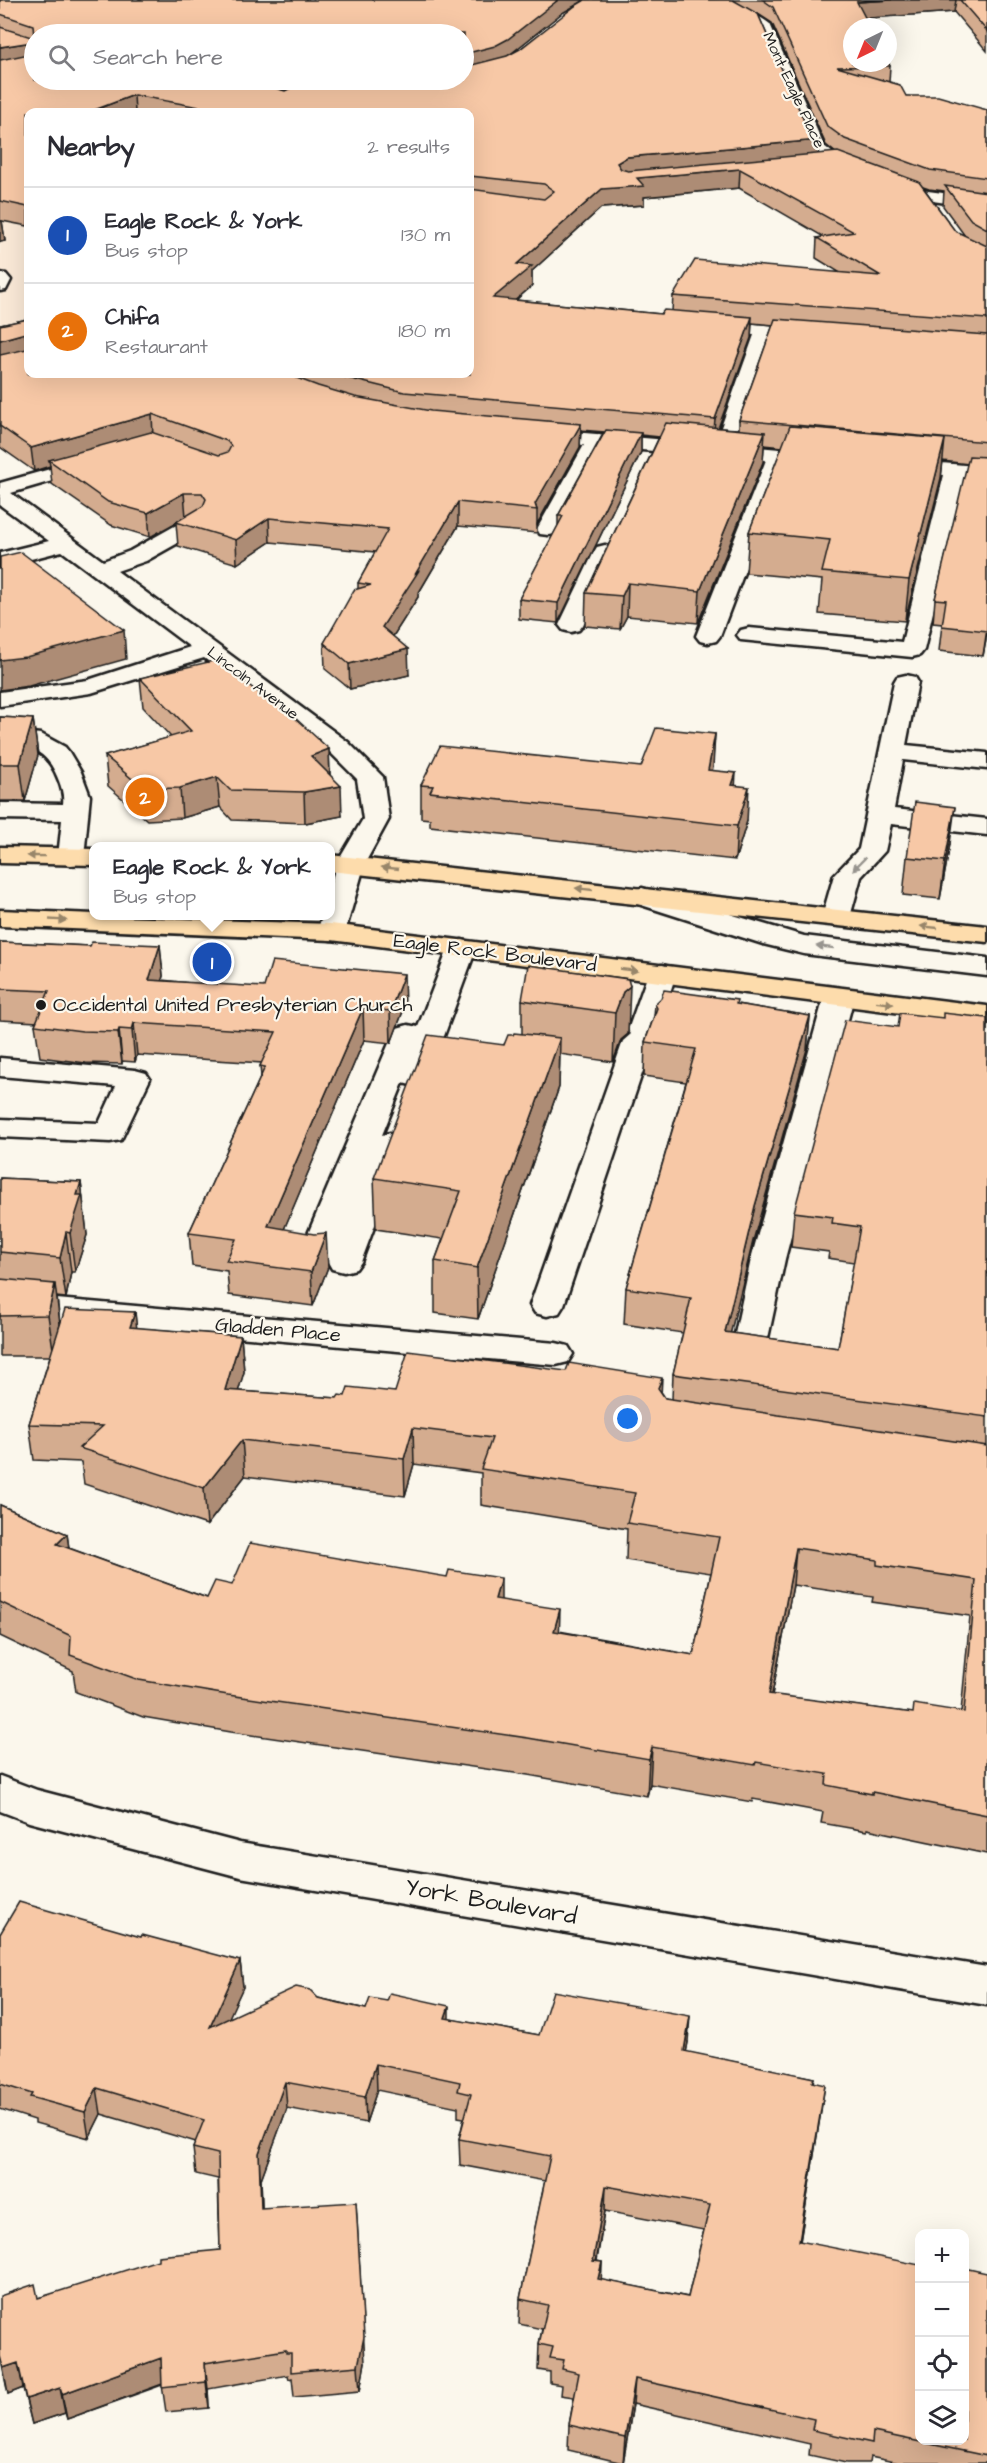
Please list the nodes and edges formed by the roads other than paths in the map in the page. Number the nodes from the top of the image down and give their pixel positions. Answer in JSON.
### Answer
{"nodes":[{"id":1,"x":695,"y":0,"type":"edge"},
{"id":2,"x":838,"y":164,"type":"junction"},
{"id":3,"x":815,"y":166,"type":"edge"},
{"id":4,"x":925,"y":196,"type":"junction"},
{"id":5,"x":987,"y":204,"type":"edge"},
{"id":6,"x":937,"y":212,"type":"edge"},
{"id":7,"x":0,"y":278,"type":"edge"},
{"id":8,"x":0,"y":286,"type":"edge"},
{"id":9,"x":696,"y":326,"type":"edge"},
{"id":10,"x":765,"y":330,"type":"junction"},
{"id":11,"x":835,"y":336,"type":"edge"},
{"id":12,"x":513,"y":433,"type":"edge"},
{"id":13,"x":597,"y":440,"type":"junction"},
{"id":14,"x":656,"y":445,"type":"junction"},
{"id":15,"x":723,"y":451,"type":"junction"},
{"id":16,"x":778,"y":455,"type":"junction"},
{"id":17,"x":110,"y":458,"type":"edge"},
{"id":18,"x":838,"y":460,"type":"edge"},
{"id":19,"x":873,"y":463,"type":"edge"},
{"id":20,"x":646,"y":466,"type":"edge"},
{"id":21,"x":956,"y":470,"type":"junction"},
{"id":22,"x":987,"y":473,"type":"edge"},
{"id":23,"x":0,"y":490,"type":"edge"},
{"id":24,"x":0,"y":495,"type":"edge"},
{"id":25,"x":195,"y":524,"type":"edge"},
{"id":26,"x":548,"y":529,"type":"dead end"},
{"id":27,"x":616,"y":530,"type":"edge"},
{"id":28,"x":65,"y":544,"type":"junction"},
{"id":29,"x":0,"y":560,"type":"edge"},
{"id":30,"x":100,"y":570,"type":"junction"},
{"id":31,"x":571,"y":625,"type":"dead end"},
{"id":32,"x":749,"y":635,"type":"dead end"},
{"id":33,"x":708,"y":636,"type":"dead end"},
{"id":34,"x":208,"y":649,"type":"junction"},
{"id":35,"x":906,"y":682,"type":"dead end"},
{"id":36,"x":0,"y":699,"type":"edge"},
{"id":37,"x":0,"y":737,"type":"edge"},
{"id":38,"x":892,"y":751,"type":"junction"},
{"id":39,"x":987,"y":761,"type":"edge"},
{"id":40,"x":0,"y":811,"type":"edge"},
{"id":41,"x":76,"y":812,"type":"junction"},
{"id":42,"x":880,"y":815,"type":"junction"},
{"id":43,"x":987,"y":827,"type":"edge"},
{"id":44,"x":0,"y":855,"type":"edge"},
{"id":45,"x":82,"y":857,"type":"edge"},
{"id":46,"x":341,"y":863,"type":"edge"},
{"id":47,"x":642,"y":896,"type":"junction"},
{"id":48,"x":335,"y":904,"type":"edge"},
{"id":49,"x":836,"y":917,"type":"junction"},
{"id":50,"x":0,"y":918,"type":"edge"},
{"id":51,"x":333,"y":920,"type":"edge"},
{"id":52,"x":331,"y":932,"type":"junction"},
{"id":53,"x":987,"y":934,"type":"edge"},
{"id":54,"x":454,"y":948,"type":"junction"},
{"id":55,"x":987,"y":967,"type":"edge"},
{"id":56,"x":662,"y":974,"type":"junction"},
{"id":57,"x":839,"y":997,"type":"junction"},
{"id":58,"x":987,"y":1016,"type":"edge"},
{"id":59,"x":0,"y":1067,"type":"edge"},
{"id":60,"x":0,"y":1128,"type":"edge"},
{"id":61,"x":330,"y":1259,"type":"dead end"},
{"id":62,"x":0,"y":1305,"type":"edge"},
{"id":63,"x":548,"y":1305,"type":"dead end"},
{"id":64,"x":750,"y":1344,"type":"edge"},
{"id":65,"x":556,"y":1354,"type":"dead end"},
{"id":66,"x":0,"y":1793,"type":"edge"},
{"id":67,"x":987,"y":1986,"type":"edge"}],
"edges":[{"from":1,"to":2,"type":"street","name":"Mont Eagle Place"},
{"from":2,"to":3,"type":"street"},
{"from":2,"to":4,"type":"street","name":"Mont Eagle Place"},
{"from":4,"to":5,"type":"street","name":"Mont Eagle Place"},
{"from":4,"to":6,"type":"street"},
{"from":7,"to":8,"type":"street"},
{"from":9,"to":10,"type":"street"},
{"from":10,"to":11,"type":"street"},
{"from":10,"to":15,"type":"street"},
{"from":12,"to":13,"type":"street"},
{"from":13,"to":14,"type":"street"},
{"from":13,"to":26,"type":"street"},
{"from":14,"to":15,"type":"street"},
{"from":14,"to":20,"type":"street"},
{"from":15,"to":16,"type":"street"},
{"from":16,"to":18,"type":"street"},
{"from":16,"to":33,"type":"street"},
{"from":17,"to":23,"type":"street"},
{"from":19,"to":21,"type":"street"},
{"from":21,"to":22,"type":"street"},
{"from":21,"to":32,"type":"street"},
{"from":24,"to":28,"type":"street","name":"Lincoln Avenue"},
{"from":25,"to":30,"type":"street"},
{"from":27,"to":31,"type":"street"},
{"from":28,"to":29,"type":"street"},
{"from":28,"to":30,"type":"street","name":"Lincoln Avenue"},
{"from":30,"to":34,"type":"street","name":"Lincoln Avenue"},
{"from":34,"to":36,"type":"street"},
{"from":34,"to":46,"type":"street","name":"Lincoln Avenue"},
{"from":35,"to":38,"type":"street"},
{"from":37,"to":41,"type":"street"},
{"from":38,"to":39,"type":"street"},
{"from":38,"to":42,"type":"street"},
{"from":40,"to":41,"type":"street"},
{"from":41,"to":45,"type":"street"},
{"from":42,"to":43,"type":"street"},
{"from":42,"to":49,"type":"street","one_way":true},
{"from":45,"to":44,"type":"main road","one_way":true},
{"from":47,"to":46,"type":"main road","one_way":true},
{"from":46,"to":48,"type":"street","name":"Lincoln Avenue"},
{"from":47,"to":49,"type":"main road"},
{"from":55,"to":47,"type":"street","one_way":true},
{"from":53,"to":49,"type":"main road","one_way":true},
{"from":50,"to":52,"type":"main road","name":"Eagle Rock Boulevard","one_way":true},
{"from":51,"to":52,"type":"street","name":"Lincoln Avenue"},
{"from":52,"to":54,"type":"main road","name":"Eagle Rock Boulevard"},
{"from":54,"to":56,"type":"main road","name":"Eagle Rock Boulevard","one_way":true},
{"from":54,"to":61,"type":"street"},
{"from":56,"to":57,"type":"main road","name":"Eagle Rock Boulevard"},
{"from":56,"to":63,"type":"street"},
{"from":57,"to":58,"type":"main road","name":"Eagle Rock Boulevard","one_way":true},
{"from":57,"to":64,"type":"street"},
{"from":59,"to":60,"type":"street"},
{"from":62,"to":65,"type":"street","name":"Gladden Place"},
{"from":66,"to":67,"type":"street","name":"York Boulevard"}]}
